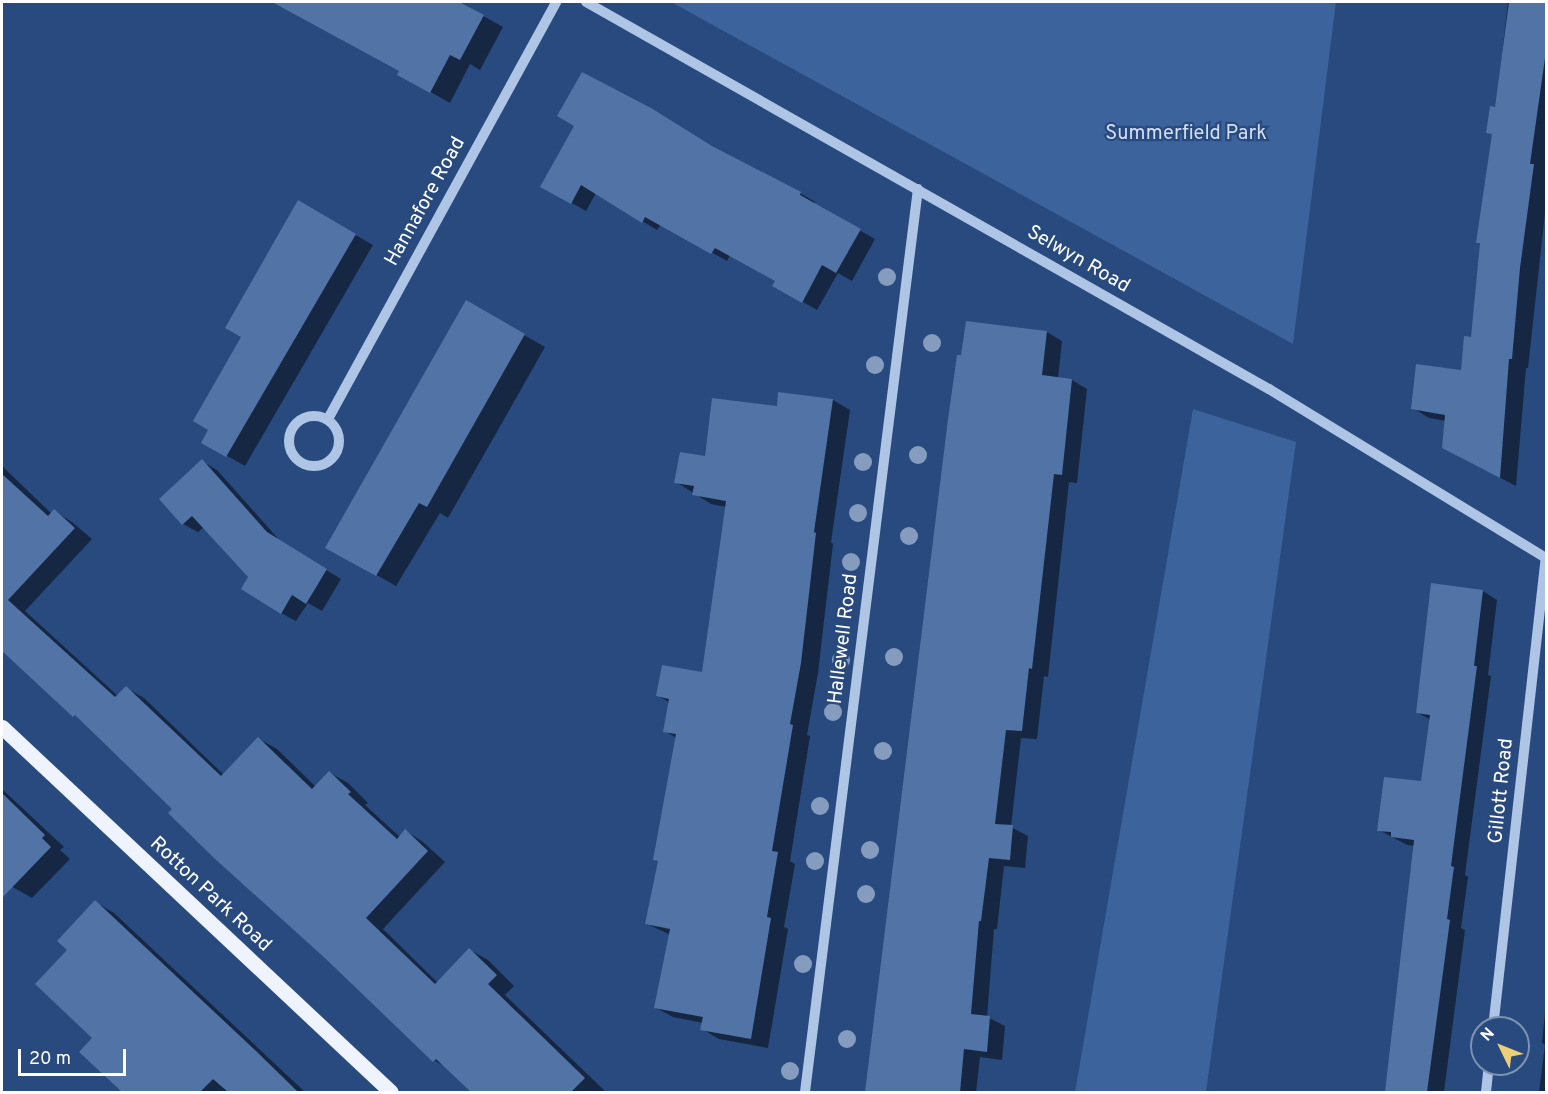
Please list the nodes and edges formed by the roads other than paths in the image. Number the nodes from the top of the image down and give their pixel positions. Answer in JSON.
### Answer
{"nodes":[{"id":1,"x":556,"y":2,"type":"edge"},
{"id":2,"x":586,"y":2,"type":"edge"},
{"id":3,"x":918,"y":189,"type":"junction"},
{"id":4,"x":328,"y":419,"type":"junction"},
{"id":5,"x":1546,"y":558,"type":"edge"},
{"id":6,"x":2,"y":727,"type":"edge"},
{"id":7,"x":1495,"y":1016,"type":"edge"},
{"id":8,"x":1488,"y":1076,"type":"edge"},
{"id":9,"x":391,"y":1092,"type":"edge"},
{"id":10,"x":805,"y":1092,"type":"edge"},
{"id":11,"x":1486,"y":1092,"type":"edge"}],
"edges":[{"from":1,"to":4,"type":"street","name":"Hannafore Road"},
{"from":2,"to":3,"type":"street","name":"Selwyn Road"},
{"from":3,"to":5,"type":"street","name":"Selwyn Road"},
{"from":3,"to":10,"type":"street","name":"Hallewell Road"},
{"from":4,"to":4,"type":"street"},
{"from":5,"to":7,"type":"street","name":"Gillott Road"},
{"from":6,"to":9,"type":"main road","name":"Rotton Park Road"},
{"from":8,"to":11,"type":"street"}]}
